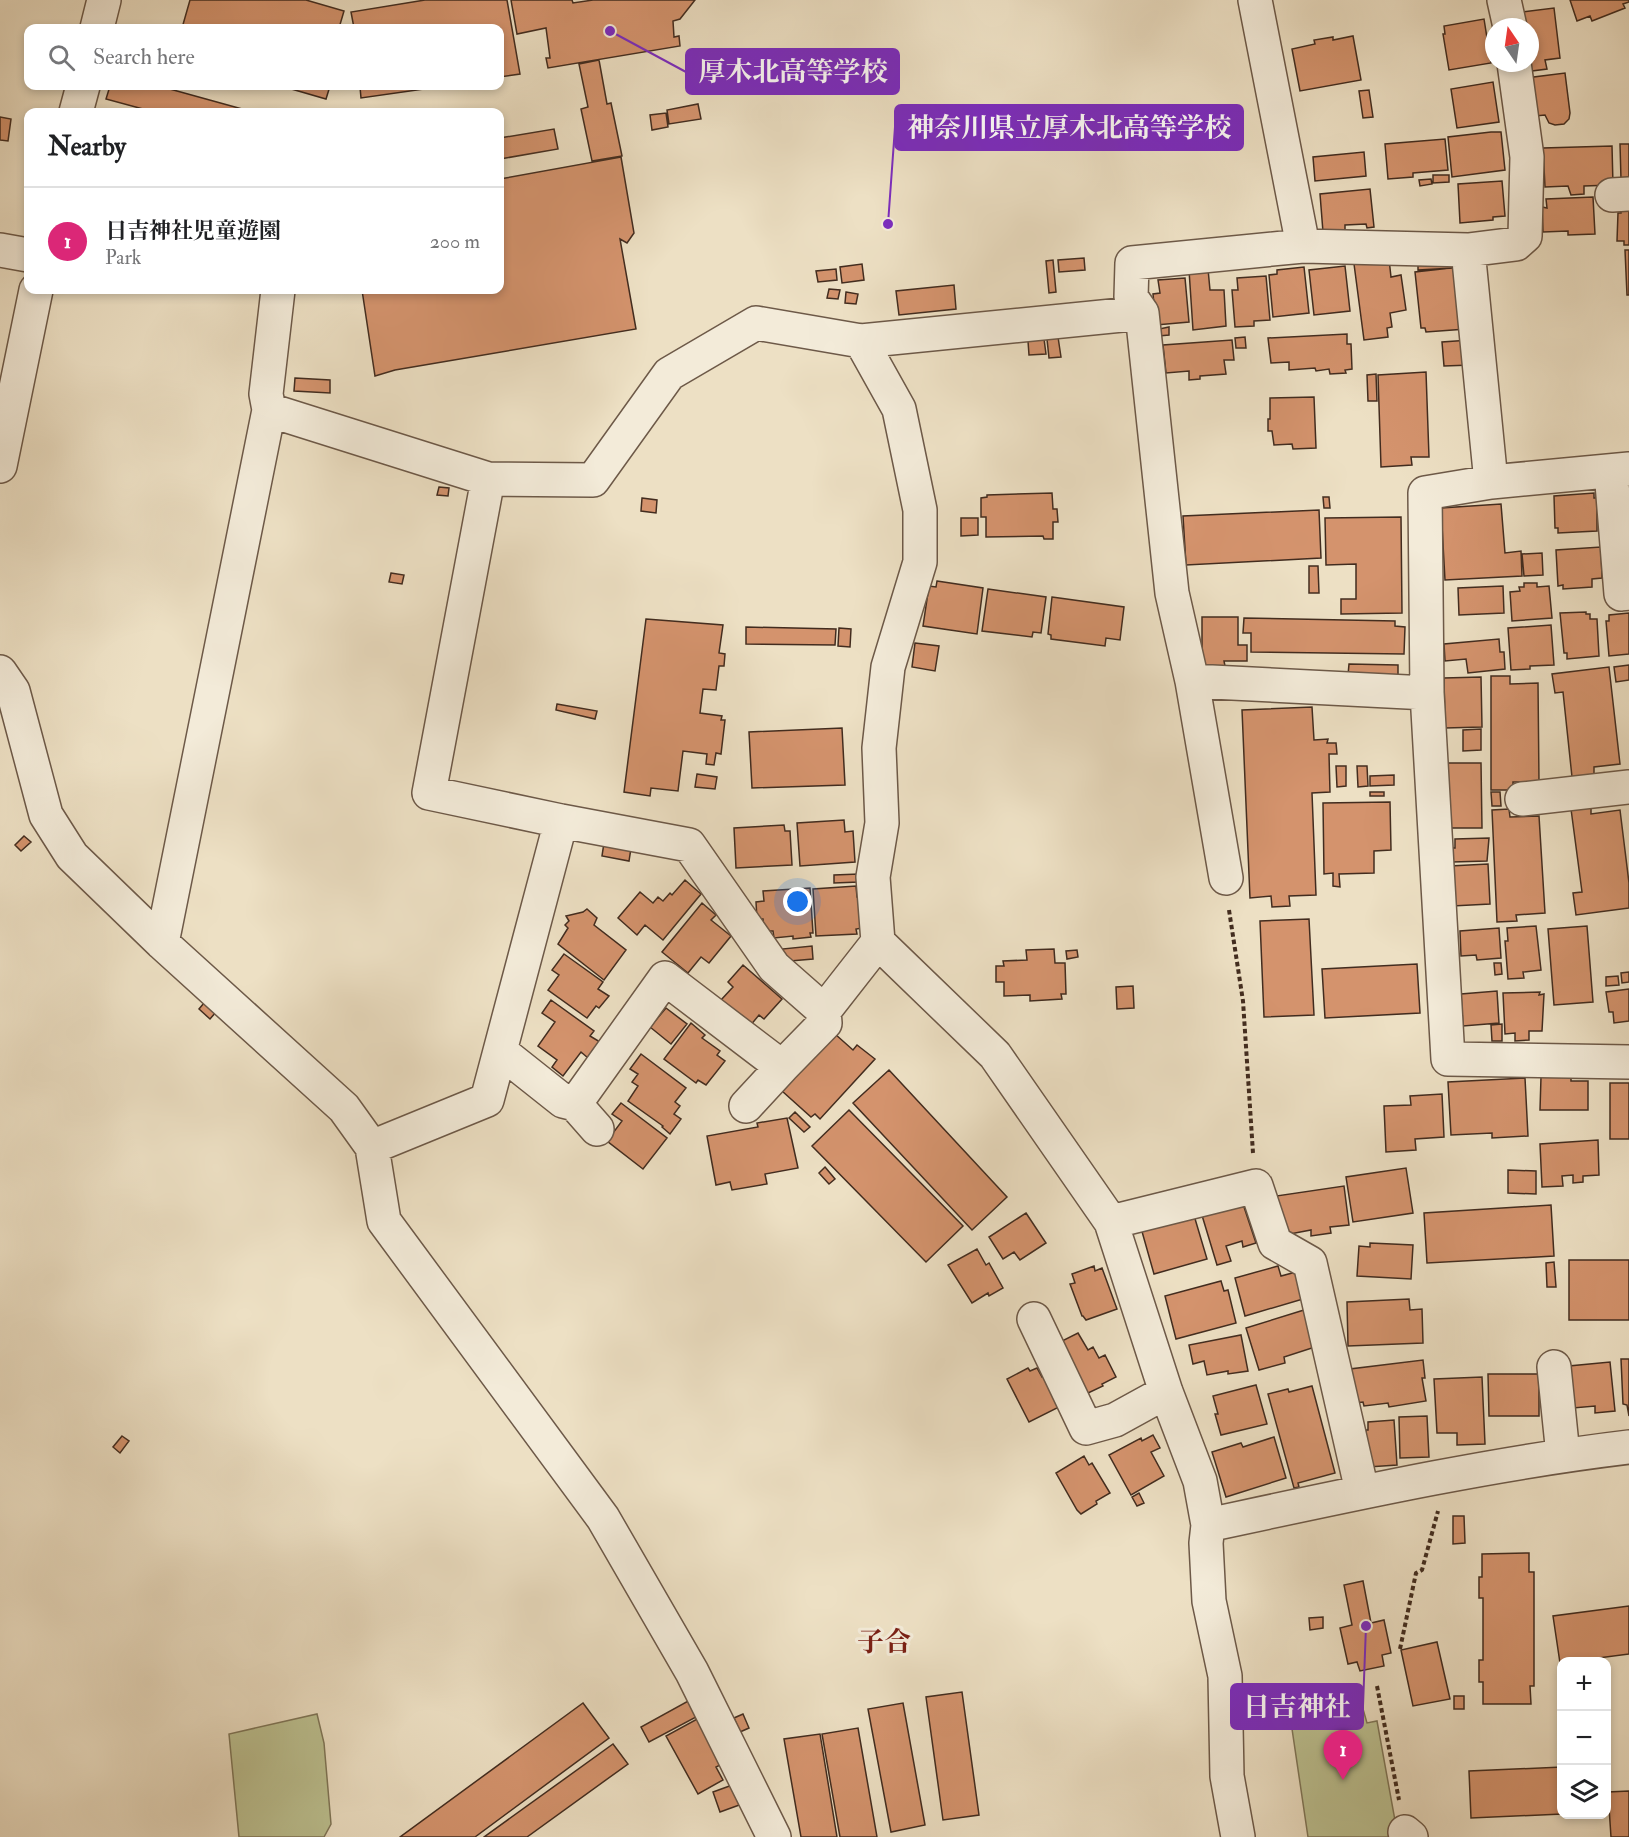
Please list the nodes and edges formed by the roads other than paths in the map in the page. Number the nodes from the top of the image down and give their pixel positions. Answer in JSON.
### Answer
{"nodes":[{"id":1,"x":104,"y":0,"type":"edge"},
{"id":2,"x":1255,"y":0,"type":"edge"},
{"id":3,"x":1504,"y":0,"type":"edge"},
{"id":4,"x":1508,"y":18,"type":"edge"},
{"id":5,"x":98,"y":24,"type":"edge"},
{"id":6,"x":1515,"y":72,"type":"edge"},
{"id":7,"x":82,"y":90,"type":"edge"},
{"id":8,"x":77,"y":108,"type":"edge"},
{"id":9,"x":1303,"y":246,"type":"junction"},
{"id":10,"x":0,"y":250,"type":"edge"},
{"id":11,"x":1468,"y":250,"type":"junction"},
{"id":12,"x":24,"y":254,"type":"edge"},
{"id":13,"x":35,"y":294,"type":"edge"},
{"id":14,"x":278,"y":294,"type":"edge"},
{"id":15,"x":1142,"y":313,"type":"junction"},
{"id":16,"x":861,"y":341,"type":"junction"},
{"id":17,"x":269,"y":410,"type":"junction"},
{"id":18,"x":0,"y":466,"type":"edge"},
{"id":19,"x":1620,"y":470,"type":"edge"},
{"id":20,"x":488,"y":479,"type":"junction"},
{"id":21,"x":1491,"y":482,"type":"junction"},
{"id":22,"x":1629,"y":593,"type":"edge"},
{"id":23,"x":0,"y":672,"type":"edge"},
{"id":24,"x":1192,"y":681,"type":"junction"},
{"id":25,"x":1427,"y":693,"type":"junction"},
{"id":26,"x":1629,"y":787,"type":"edge"},
{"id":27,"x":1522,"y":799,"type":"dead end"},
{"id":28,"x":561,"y":821,"type":"junction"},
{"id":29,"x":1226,"y":878,"type":"road end"},
{"id":30,"x":878,"y":942,"type":"junction"},
{"id":31,"x":162,"y":943,"type":"junction"},
{"id":32,"x":824,"y":1011,"type":"junction"},
{"id":33,"x":500,"y":1051,"type":"junction"},
{"id":34,"x":1629,"y":1062,"type":"edge"},
{"id":35,"x":782,"y":1067,"type":"junction"},
{"id":36,"x":575,"y":1104,"type":"junction"},
{"id":37,"x":746,"y":1106,"type":"dead end"},
{"id":38,"x":597,"y":1129,"type":"dead end"},
{"id":39,"x":372,"y":1147,"type":"junction"},
{"id":40,"x":1111,"y":1222,"type":"junction"},
{"id":41,"x":1033,"y":1341,"type":"dead end"},
{"id":42,"x":1554,"y":1367,"type":"dead end"},
{"id":43,"x":1167,"y":1392,"type":"junction"},
{"id":44,"x":1629,"y":1447,"type":"edge"},
{"id":45,"x":1563,"y":1455,"type":"junction"},
{"id":46,"x":1362,"y":1491,"type":"junction"},
{"id":47,"x":1208,"y":1525,"type":"junction"},
{"id":48,"x":774,"y":1837,"type":"edge"},
{"id":49,"x":1238,"y":1837,"type":"edge"}],
"edges":[{"from":1,"to":5,"type":"street"},
{"from":2,"to":9,"type":"street"},
{"from":3,"to":4,"type":"street"},
{"from":6,"to":11,"type":"street"},
{"from":7,"to":8,"type":"street"},
{"from":9,"to":11,"type":"street"},
{"from":9,"to":15,"type":"street"},
{"from":10,"to":12,"type":"street"},
{"from":11,"to":21,"type":"street"},
{"from":13,"to":18,"type":"street"},
{"from":14,"to":17,"type":"street"},
{"from":15,"to":16,"type":"street"},
{"from":15,"to":24,"type":"street"},
{"from":16,"to":20,"type":"street"},
{"from":16,"to":30,"type":"street"},
{"from":17,"to":20,"type":"street"},
{"from":17,"to":31,"type":"street"},
{"from":19,"to":21,"type":"street"},
{"from":19,"to":22,"type":"street"},
{"from":20,"to":28,"type":"street"},
{"from":21,"to":25,"type":"street"},
{"from":23,"to":31,"type":"street"},
{"from":24,"to":25,"type":"street"},
{"from":24,"to":29,"type":"street"},
{"from":25,"to":34,"type":"street"},
{"from":26,"to":27,"type":"street"},
{"from":28,"to":32,"type":"street"},
{"from":28,"to":33,"type":"street"},
{"from":30,"to":32,"type":"street"},
{"from":30,"to":40,"type":"street"},
{"from":31,"to":39,"type":"street"},
{"from":32,"to":35,"type":"street"},
{"from":33,"to":36,"type":"street"},
{"from":33,"to":39,"type":"street"},
{"from":35,"to":36,"type":"street"},
{"from":35,"to":37,"type":"street"},
{"from":36,"to":38,"type":"street"},
{"from":39,"to":48,"type":"street"},
{"from":40,"to":43,"type":"street"},
{"from":40,"to":46,"type":"street"},
{"from":41,"to":43,"type":"street"},
{"from":42,"to":45,"type":"street"},
{"from":43,"to":47,"type":"street"},
{"from":44,"to":45,"type":"street"},
{"from":45,"to":46,"type":"street"},
{"from":46,"to":47,"type":"street"},
{"from":47,"to":49,"type":"street"}]}
